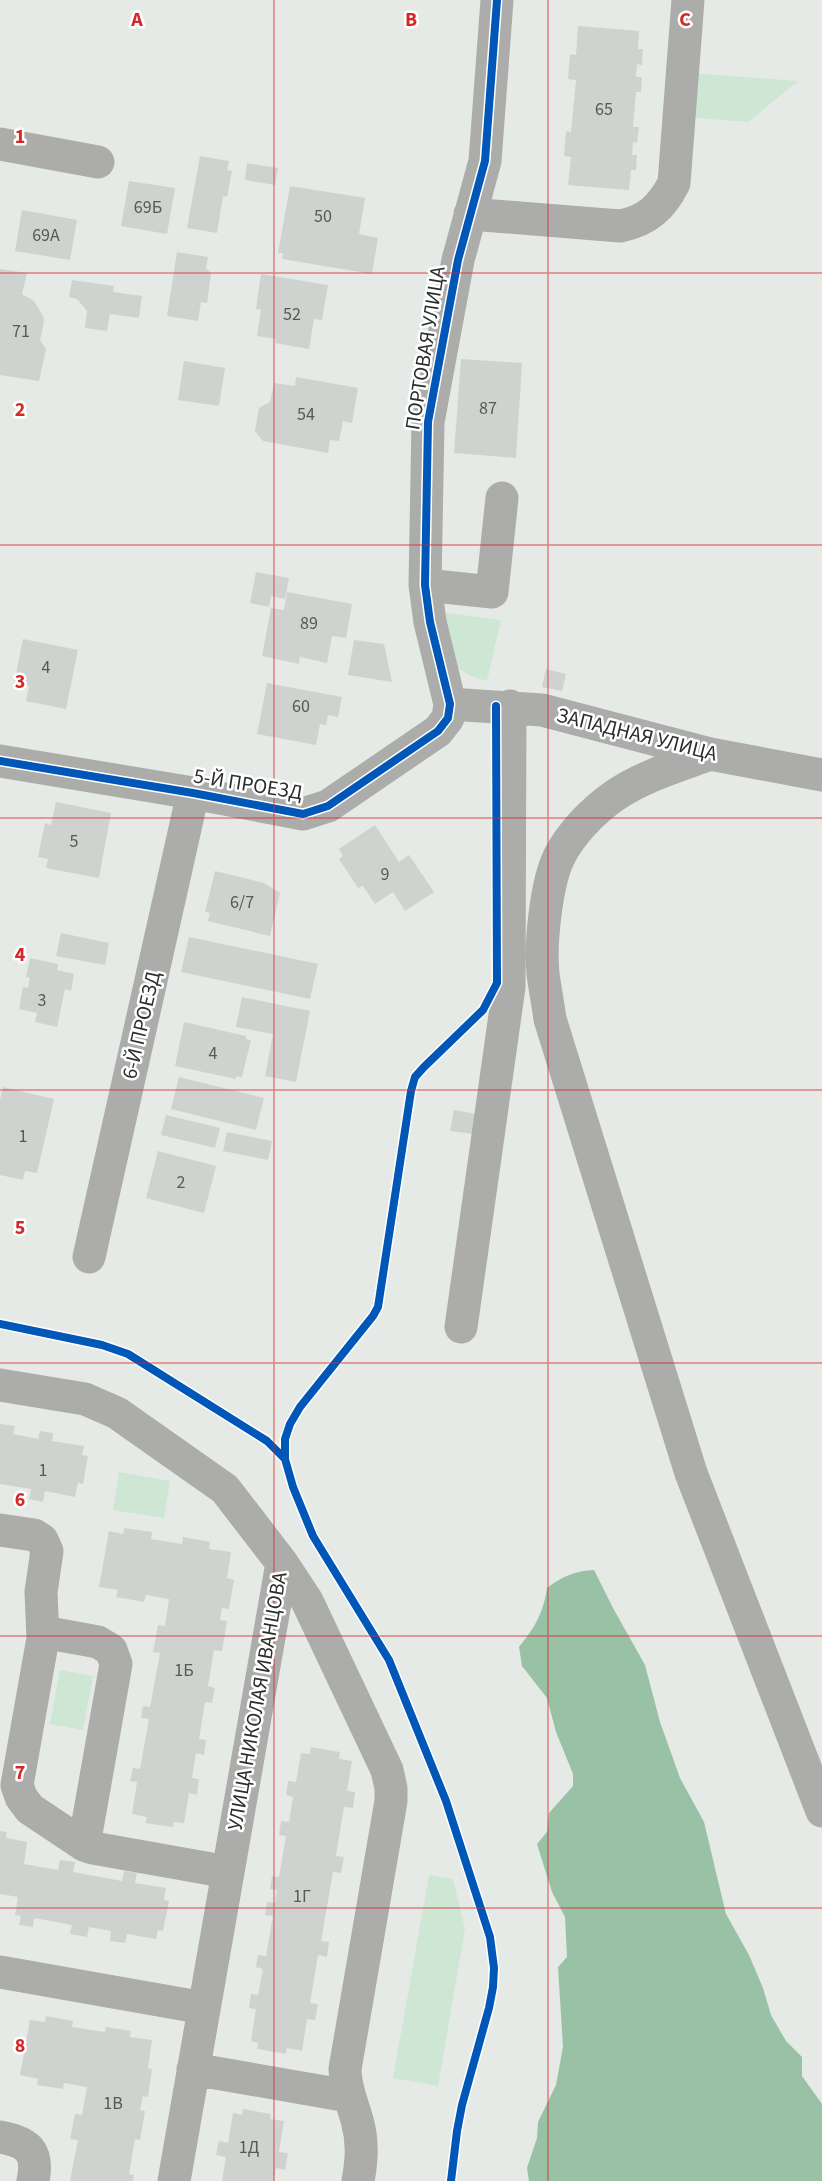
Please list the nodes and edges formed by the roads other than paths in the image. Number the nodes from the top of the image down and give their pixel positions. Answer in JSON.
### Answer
{"nodes":[{"id":1,"x":497,"y":0,"type":"edge"},
{"id":2,"x":688,"y":0,"type":"edge"},
{"id":3,"x":0,"y":144,"type":"edge"},
{"id":4,"x":98,"y":162,"type":"dead end"},
{"id":5,"x":470,"y":214,"type":"junction"},
{"id":6,"x":502,"y":498,"type":"dead end"},
{"id":7,"x":425,"y":585,"type":"junction"},
{"id":8,"x":450,"y":704,"type":"junction"},
{"id":9,"x":510,"y":706,"type":"junction"},
{"id":10,"x":710,"y":754,"type":"junction"},
{"id":11,"x":0,"y":761,"type":"edge"},
{"id":12,"x":822,"y":775,"type":"edge"},
{"id":13,"x":193,"y":793,"type":"junction"},
{"id":14,"x":89,"y":1257,"type":"dead end"},
{"id":15,"x":461,"y":1327,"type":"dead end"},
{"id":16,"x":0,"y":1385,"type":"edge"},
{"id":17,"x":0,"y":1530,"type":"edge"},
{"id":18,"x":282,"y":1563,"type":"junction"},
{"id":19,"x":43,"y":1632,"type":"junction"},
{"id":20,"x":822,"y":1811,"type":"edge"},
{"id":21,"x":84,"y":1845,"type":"junction"},
{"id":22,"x":228,"y":1872,"type":"junction"},
{"id":23,"x":0,"y":1972,"type":"edge"},
{"id":24,"x":204,"y":2008,"type":"junction"},
{"id":25,"x":194,"y":2069,"type":"junction"},
{"id":26,"x":348,"y":2096,"type":"junction"},
{"id":27,"x":0,"y":2137,"type":"edge"},
{"id":28,"x":33,"y":2181,"type":"edge"},
{"id":29,"x":174,"y":2181,"type":"edge"},
{"id":30,"x":358,"y":2181,"type":"edge"}],
"edges":[{"from":1,"to":5,"type":"street","name":"ПОРТОВАЯ УЛИЦА"},
{"from":2,"to":5,"type":"street"},
{"from":3,"to":4,"type":"street"},
{"from":5,"to":7,"type":"street","name":"ПОРТОВАЯ УЛИЦА"},
{"from":6,"to":7,"type":"street"},
{"from":7,"to":8,"type":"street","name":"ПОРТОВАЯ УЛИЦА"},
{"from":8,"to":9,"type":"street","name":"ЗАПАДНАЯ УЛИЦА"},
{"from":8,"to":13,"type":"street","name":"5-Й ПРОЕЗД"},
{"from":9,"to":10,"type":"street","name":"ЗАПАДНАЯ УЛИЦА"},
{"from":9,"to":15,"type":"street"},
{"from":10,"to":12,"type":"street","name":"ЗАПАДНАЯ УЛИЦА"},
{"from":10,"to":20,"type":"street"},
{"from":11,"to":13,"type":"street","name":"5-Й ПРОЕЗД"},
{"from":13,"to":14,"type":"street","name":"6-Й ПРОЕЗД"},
{"from":16,"to":18,"type":"street","name":"УЛИЦА НИКОЛАЯ ИВАНЦОВА"},
{"from":17,"to":19,"type":"street"},
{"from":18,"to":22,"type":"street","name":"УЛИЦА НИКОЛАЯ ИВАНЦОВА"},
{"from":18,"to":26,"type":"street"},
{"from":19,"to":21,"type":"street"},
{"from":19,"to":21,"type":"street"},
{"from":21,"to":22,"type":"street"},
{"from":22,"to":24,"type":"street","name":"УЛИЦА НИКОЛАЯ ИВАНЦОВА"},
{"from":23,"to":24,"type":"street"},
{"from":24,"to":25,"type":"street","name":"УЛИЦА НИКОЛАЯ ИВАНЦОВА"},
{"from":25,"to":26,"type":"street"},
{"from":25,"to":29,"type":"street","name":"УЛИЦА НИКОЛАЯ ИВАНЦОВА"},
{"from":26,"to":30,"type":"street"},
{"from":27,"to":28,"type":"street"}]}
